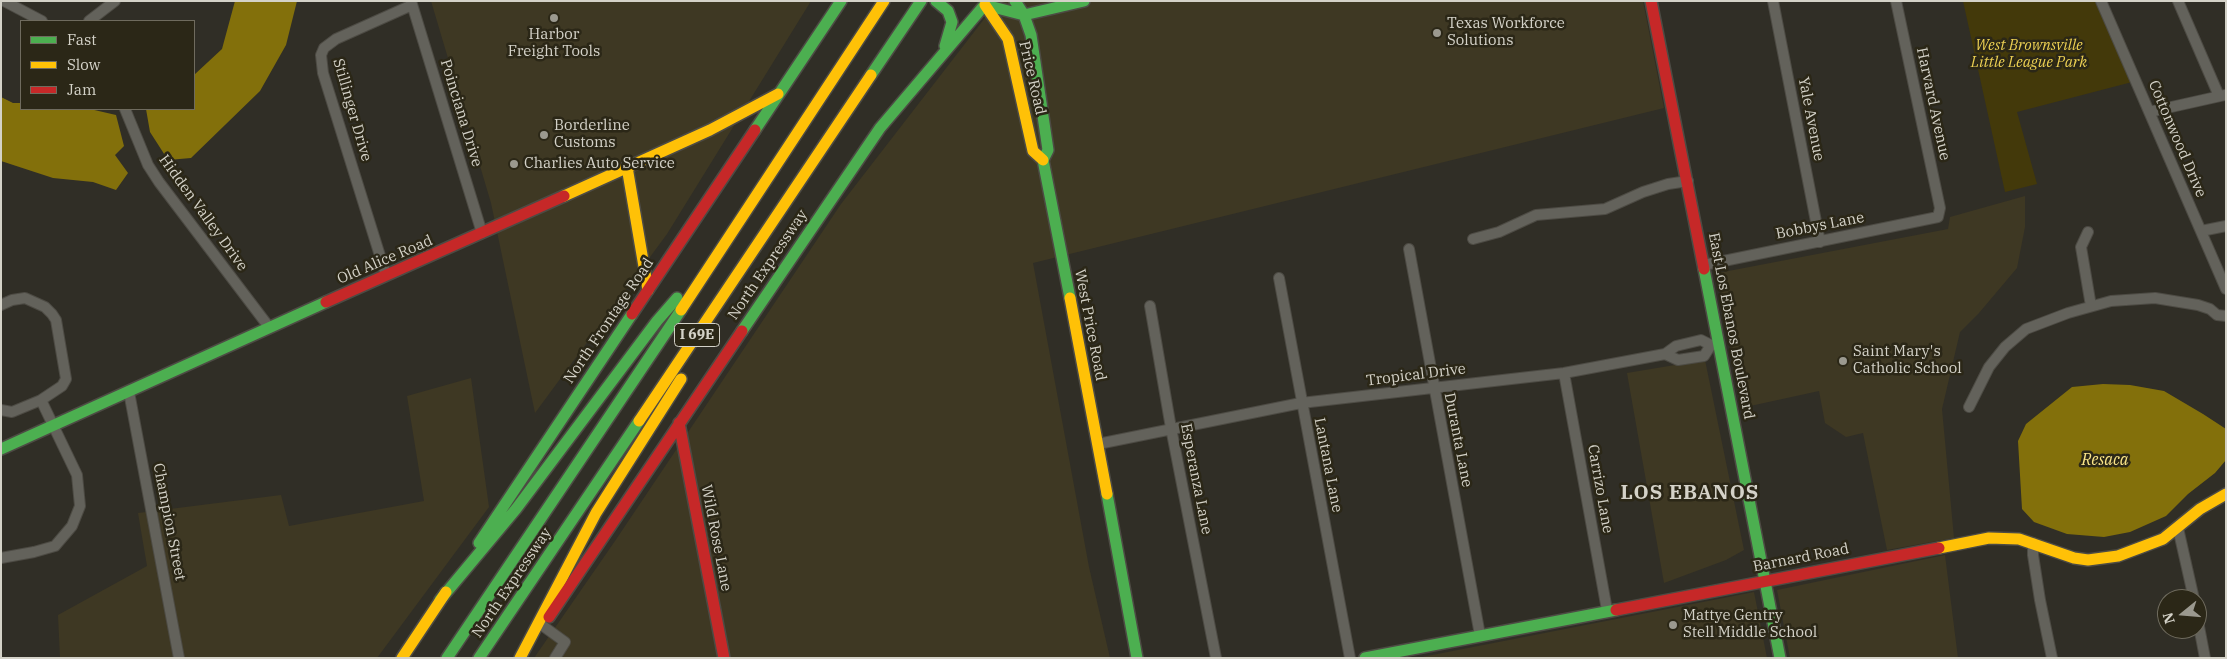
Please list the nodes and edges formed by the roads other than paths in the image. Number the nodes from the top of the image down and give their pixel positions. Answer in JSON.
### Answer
{"nodes":[{"id":1,"x":4,"y":1,"type":"edge"},
{"id":2,"x":115,"y":1,"type":"edge"},
{"id":3,"x":841,"y":1,"type":"edge"},
{"id":4,"x":884,"y":1,"type":"edge"},
{"id":5,"x":921,"y":1,"type":"edge"},
{"id":6,"x":936,"y":1,"type":"edge"},
{"id":7,"x":1015,"y":1,"type":"edge"},
{"id":8,"x":1023,"y":1,"type":"edge"},
{"id":9,"x":1084,"y":1,"type":"edge"},
{"id":10,"x":1651,"y":1,"type":"edge"},
{"id":11,"x":1773,"y":1,"type":"edge"},
{"id":12,"x":1896,"y":1,"type":"edge"},
{"id":13,"x":2101,"y":1,"type":"edge"},
{"id":14,"x":2178,"y":1,"type":"edge"},
{"id":15,"x":411,"y":3,"type":"edge"},
{"id":16,"x":984,"y":3,"type":"edge"},
{"id":17,"x":1024,"y":15,"type":"junction"},
{"id":18,"x":40,"y":20,"type":"edge"},
{"id":19,"x":91,"y":20,"type":"edge"},
{"id":20,"x":940,"y":58,"type":"junction"},
{"id":21,"x":778,"y":94,"type":"junction"},
{"id":22,"x":2223,"y":96,"type":"edge"},
{"id":23,"x":125,"y":110,"type":"edge"},
{"id":24,"x":2149,"y":112,"type":"junction"},
{"id":25,"x":1043,"y":160,"type":"junction"},
{"id":26,"x":627,"y":167,"type":"junction"},
{"id":27,"x":1688,"y":181,"type":"junction"},
{"id":28,"x":1940,"y":213,"type":"joint"},
{"id":29,"x":2226,"y":226,"type":"edge"},
{"id":30,"x":2201,"y":231,"type":"junction"},
{"id":31,"x":2088,"y":232,"type":"dead end"},
{"id":32,"x":482,"y":234,"type":"junction"},
{"id":33,"x":730,"y":237,"type":"junction"},
{"id":34,"x":1473,"y":239,"type":"dead end"},
{"id":35,"x":1820,"y":242,"type":"junction"},
{"id":36,"x":1409,"y":249,"type":"dead end"},
{"id":37,"x":746,"y":262,"type":"junction"},
{"id":38,"x":1704,"y":265,"type":"junction"},
{"id":39,"x":386,"y":275,"type":"junction"},
{"id":40,"x":1279,"y":278,"type":"dead end"},
{"id":41,"x":2226,"y":289,"type":"edge"},
{"id":42,"x":648,"y":290,"type":"junction"},
{"id":43,"x":1,"y":305,"type":"edge"},
{"id":44,"x":1150,"y":306,"type":"dead end"},
{"id":45,"x":2091,"y":306,"type":"junction"},
{"id":46,"x":2226,"y":316,"type":"edge"},
{"id":47,"x":269,"y":327,"type":"junction"},
{"id":48,"x":1715,"y":344,"type":"junction"},
{"id":49,"x":1665,"y":354,"type":"junction"},
{"id":50,"x":1564,"y":373,"type":"junction"},
{"id":51,"x":1433,"y":388,"type":"junction"},
{"id":52,"x":129,"y":392,"type":"junction"},
{"id":53,"x":41,"y":400,"type":"junction"},
{"id":54,"x":1301,"y":403,"type":"junction"},
{"id":55,"x":1969,"y":407,"type":"dead end"},
{"id":56,"x":1,"y":410,"type":"edge"},
{"id":57,"x":679,"y":424,"type":"junction"},
{"id":58,"x":53,"y":426,"type":"junction"},
{"id":59,"x":1171,"y":428,"type":"junction"},
{"id":60,"x":1098,"y":444,"type":"junction"},
{"id":61,"x":1,"y":449,"type":"edge"},
{"id":62,"x":2226,"y":494,"type":"edge"},
{"id":63,"x":2178,"y":528,"type":"junction"},
{"id":64,"x":2033,"y":543,"type":"junction"},
{"id":65,"x":1,"y":558,"type":"edge"},
{"id":66,"x":1765,"y":580,"type":"junction"},
{"id":67,"x":2192,"y":589,"type":"edge"},
{"id":68,"x":440,"y":600,"type":"junction"},
{"id":69,"x":1607,"y":610,"type":"junction"},
{"id":70,"x":543,"y":626,"type":"junction"},
{"id":71,"x":1480,"y":635,"type":"junction"},
{"id":72,"x":2201,"y":639,"type":"edge"},
{"id":73,"x":179,"y":658,"type":"edge"},
{"id":74,"x":402,"y":658,"type":"edge"},
{"id":75,"x":447,"y":658,"type":"edge"},
{"id":76,"x":479,"y":658,"type":"edge"},
{"id":77,"x":521,"y":658,"type":"edge"},
{"id":78,"x":555,"y":658,"type":"edge"},
{"id":79,"x":724,"y":658,"type":"edge"},
{"id":80,"x":1137,"y":658,"type":"edge"},
{"id":81,"x":1216,"y":658,"type":"edge"},
{"id":82,"x":1350,"y":658,"type":"edge"},
{"id":83,"x":1365,"y":658,"type":"edge"},
{"id":84,"x":1780,"y":658,"type":"edge"},
{"id":85,"x":2052,"y":658,"type":"edge"},
{"id":86,"x":2205,"y":658,"type":"edge"}],
"edges":[{"from":1,"to":18,"type":"street"},
{"from":2,"to":19,"type":"street"},
{"from":3,"to":21,"type":"main road","name":"North Frontage Road"},
{"from":4,"to":33,"type":"main road","name":"North Expressway","number":"I 69E"},
{"from":5,"to":37,"type":"main road","name":"North Expressway","number":"I 69E"},
{"from":6,"to":20,"type":"main road"},
{"from":7,"to":17,"type":"main road","name":"West Price Road"},
{"from":8,"to":17,"type":"main road"},
{"from":9,"to":17,"type":"main road"},
{"from":10,"to":27,"type":"main road","name":"East Los Ebanos Boulevard"},
{"from":11,"to":35,"type":"street","name":"Yale Avenue"},
{"from":12,"to":28,"type":"street","name":"Harvard Avenue"},
{"from":13,"to":24,"type":"street","name":"Cottonwood Drive"},
{"from":14,"to":22,"type":"street"},
{"from":15,"to":32,"type":"street","name":"Poinciana Drive"},
{"from":15,"to":39,"type":"street","name":"Stillinger Drive"},
{"from":16,"to":17,"type":"main road"},
{"from":16,"to":20,"type":"main road","name":"North Expressway"},
{"from":16,"to":25,"type":"main road","name":"Price Road"},
{"from":17,"to":25,"type":"main road","name":"West Price Road"},
{"from":20,"to":57,"type":"main road","name":"North Expressway"},
{"from":21,"to":26,"type":"main road","name":"Old Alice Road"},
{"from":21,"to":42,"type":"main road","name":"North Frontage Road"},
{"from":22,"to":24,"type":"street"},
{"from":23,"to":47,"type":"street","name":"Hidden Valley Drive"},
{"from":24,"to":30,"type":"street","name":"Cottonwood Drive"},
{"from":25,"to":60,"type":"main road","name":"West Price Road"},
{"from":26,"to":32,"type":"main road","name":"Old Alice Road"},
{"from":26,"to":42,"type":"main road"},
{"from":27,"to":34,"type":"street"},
{"from":27,"to":38,"type":"main road","name":"East Los Ebanos Boulevard"},
{"from":28,"to":35,"type":"street","name":"Bobbys Lane"},
{"from":29,"to":30,"type":"street"},
{"from":30,"to":41,"type":"street","name":"Cottonwood Drive"},
{"from":31,"to":45,"type":"street"},
{"from":32,"to":39,"type":"main road","name":"Old Alice Road"},
{"from":33,"to":68,"type":"main road"},
{"from":33,"to":75,"type":"main road","name":"North Expressway","number":"I 69E"},
{"from":35,"to":38,"type":"street","name":"Bobbys Lane"},
{"from":36,"to":51,"type":"street","name":"Duranta Lane"},
{"from":37,"to":76,"type":"main road","name":"North Expressway","number":"I 69E"},
{"from":37,"to":77,"type":"main road"},
{"from":38,"to":48,"type":"main road","name":"East Los Ebanos Boulevard"},
{"from":39,"to":47,"type":"main road","name":"Old Alice Road"},
{"from":40,"to":54,"type":"street","name":"Lantana Lane"},
{"from":42,"to":68,"type":"main road","name":"North Frontage Road"},
{"from":43,"to":53,"type":"street"},
{"from":44,"to":59,"type":"street","name":"Esperanza Lane"},
{"from":45,"to":46,"type":"street"},
{"from":45,"to":55,"type":"street"},
{"from":47,"to":52,"type":"main road","name":"Old Alice Road"},
{"from":48,"to":49,"type":"street","name":"Tropical Drive"},
{"from":48,"to":49,"type":"street","name":"Tropical Drive"},
{"from":48,"to":66,"type":"main road","name":"East Los Ebanos Boulevard"},
{"from":49,"to":50,"type":"street","name":"Tropical Drive"},
{"from":50,"to":51,"type":"street","name":"Tropical Drive"},
{"from":50,"to":69,"type":"street","name":"Carrizo Lane"},
{"from":51,"to":54,"type":"street","name":"Tropical Drive"},
{"from":51,"to":71,"type":"street","name":"Duranta Lane"},
{"from":52,"to":58,"type":"main road","name":"Old Alice Road"},
{"from":52,"to":73,"type":"street","name":"Champion Street"},
{"from":53,"to":56,"type":"street"},
{"from":53,"to":58,"type":"street"},
{"from":54,"to":59,"type":"street","name":"Tropical Drive"},
{"from":54,"to":82,"type":"street","name":"Lantana Lane"},
{"from":57,"to":70,"type":"main road","name":"North Expressway"},
{"from":57,"to":79,"type":"main road","name":"Wild Rose Lane"},
{"from":58,"to":61,"type":"main road","name":"Old Alice Road"},
{"from":58,"to":65,"type":"street"},
{"from":59,"to":60,"type":"street","name":"Tropical Drive"},
{"from":59,"to":81,"type":"street","name":"Esperanza Lane"},
{"from":60,"to":80,"type":"main road","name":"West Price Road"},
{"from":62,"to":63,"type":"main road","name":"Barnard Road"},
{"from":63,"to":64,"type":"main road","name":"Barnard Road"},
{"from":63,"to":67,"type":"street"},
{"from":64,"to":66,"type":"main road","name":"Barnard Road"},
{"from":64,"to":85,"type":"street"},
{"from":66,"to":69,"type":"main road","name":"Barnard Road"},
{"from":66,"to":84,"type":"main road","name":"East Los Ebanos Boulevard"},
{"from":68,"to":74,"type":"main road","name":"North Frontage Road"},
{"from":69,"to":71,"type":"main road","name":"Barnard Road"},
{"from":70,"to":77,"type":"main road","name":"North Expressway"},
{"from":70,"to":78,"type":"street"},
{"from":71,"to":83,"type":"main road","name":"Barnard Road"},
{"from":72,"to":86,"type":"street"}]}
